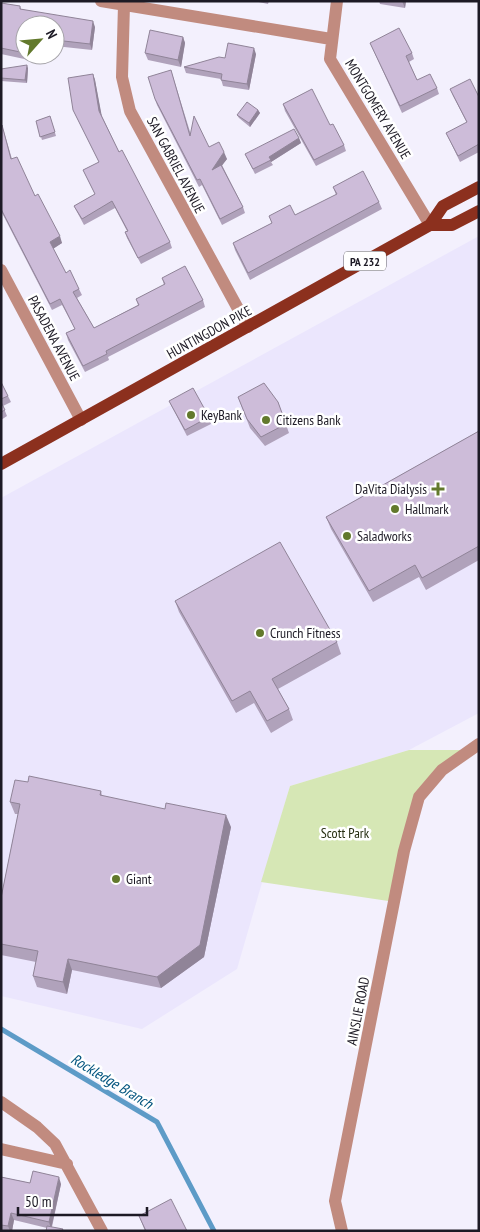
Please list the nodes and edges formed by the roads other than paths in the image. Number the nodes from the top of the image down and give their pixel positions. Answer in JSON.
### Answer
{"nodes":[{"id":1,"x":101,"y":1,"type":"edge"},
{"id":2,"x":337,"y":1,"type":"edge"},
{"id":3,"x":124,"y":5,"type":"junction"},
{"id":4,"x":331,"y":39,"type":"junction"},
{"id":5,"x":479,"y":187,"type":"edge"},
{"id":6,"x":479,"y":211,"type":"edge"},
{"id":7,"x":430,"y":225,"type":"junction"},
{"id":8,"x":1,"y":270,"type":"edge"},
{"id":9,"x":248,"y":327,"type":"junction"},
{"id":10,"x":81,"y":420,"type":"junction"},
{"id":11,"x":1,"y":464,"type":"edge"},
{"id":12,"x":479,"y":744,"type":"edge"},
{"id":13,"x":1,"y":1102,"type":"edge"},
{"id":14,"x":1,"y":1149,"type":"edge"},
{"id":15,"x":67,"y":1164,"type":"junction"},
{"id":16,"x":102,"y":1231,"type":"edge"},
{"id":17,"x":342,"y":1231,"type":"edge"}],
"edges":[{"from":1,"to":3,"type":"street"},
{"from":2,"to":4,"type":"street","name":"MONTGOMERY AVENUE"},
{"from":3,"to":4,"type":"street"},
{"from":3,"to":9,"type":"street","name":"SAN GABRIEL AVENUE"},
{"from":4,"to":7,"type":"street","name":"MONTGOMERY AVENUE"},
{"from":5,"to":7,"type":"main road","name":"HUNTINGDON PIKE","number":"PA 232"},
{"from":6,"to":7,"type":"main road","name":"HUNTINGDON PIKE","number":"PA 232"},
{"from":7,"to":9,"type":"main road","name":"HUNTINGDON PIKE","number":"PA 232"},
{"from":8,"to":10,"type":"street","name":"PASADENA AVENUE"},
{"from":9,"to":10,"type":"main road","name":"HUNTINGDON PIKE","number":"PA 232"},
{"from":10,"to":11,"type":"main road","name":"HUNTINGDON PIKE","number":"PA 232"},
{"from":12,"to":17,"type":"street","name":"AINSLIE ROAD"},
{"from":13,"to":15,"type":"street"},
{"from":14,"to":15,"type":"street"},
{"from":15,"to":16,"type":"street"}]}
